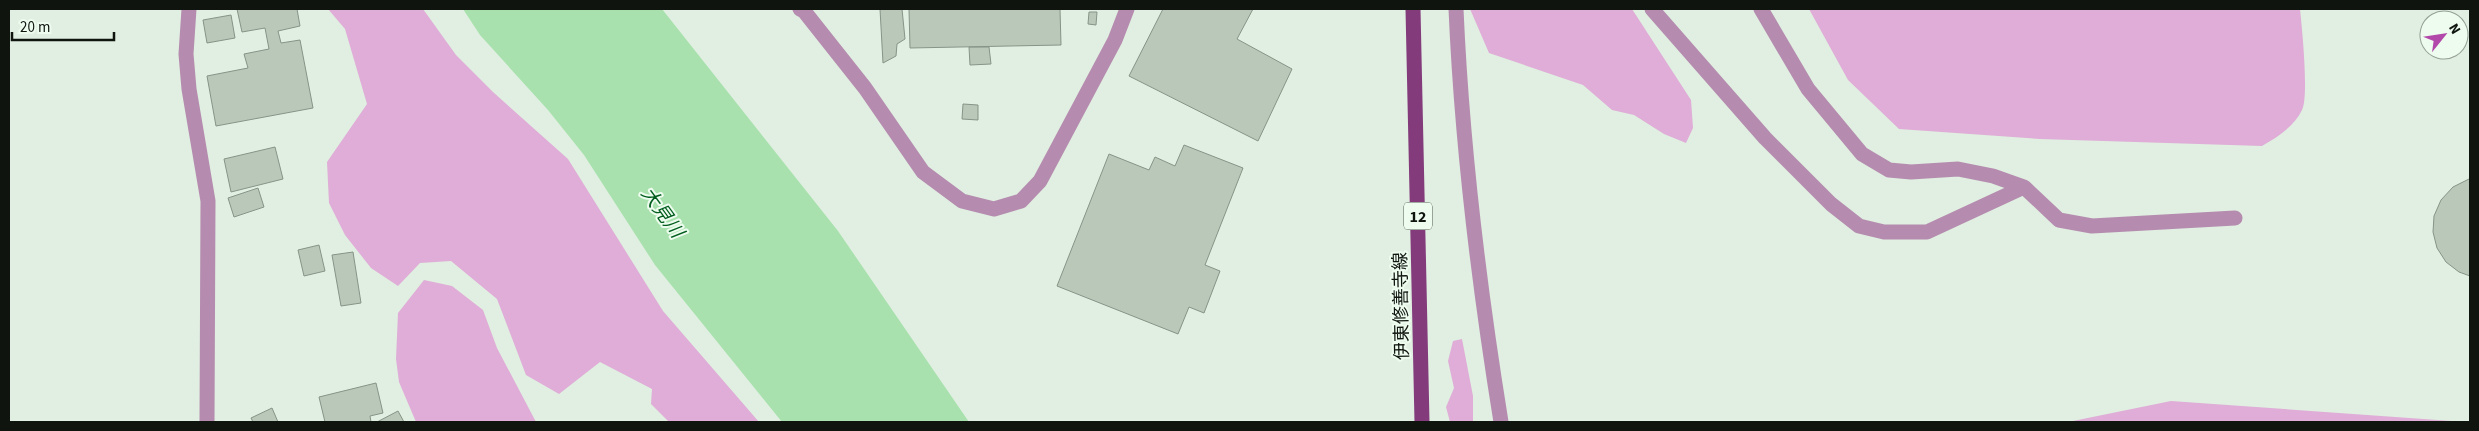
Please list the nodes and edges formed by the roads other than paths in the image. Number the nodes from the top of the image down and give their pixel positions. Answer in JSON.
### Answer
{"nodes":[{"id":1,"x":189,"y":9,"type":"edge"},
{"id":2,"x":800,"y":9,"type":"edge"},
{"id":3,"x":1127,"y":9,"type":"edge"},
{"id":4,"x":1413,"y":9,"type":"edge"},
{"id":5,"x":1456,"y":9,"type":"edge"},
{"id":6,"x":1652,"y":9,"type":"edge"},
{"id":7,"x":1761,"y":9,"type":"edge"},
{"id":8,"x":2024,"y":187,"type":"junction"},
{"id":9,"x":2235,"y":218,"type":"dead end"},
{"id":10,"x":207,"y":422,"type":"edge"},
{"id":11,"x":1422,"y":422,"type":"edge"},
{"id":12,"x":1501,"y":422,"type":"edge"}],
"edges":[{"from":1,"to":10,"type":"street"},
{"from":2,"to":3,"type":"street"},
{"from":4,"to":11,"type":"main road","name":"伊東修善寺線","number":"12"},
{"from":5,"to":12,"type":"street"},
{"from":6,"to":8,"type":"street"},
{"from":7,"to":8,"type":"street"},
{"from":8,"to":9,"type":"street"}]}
